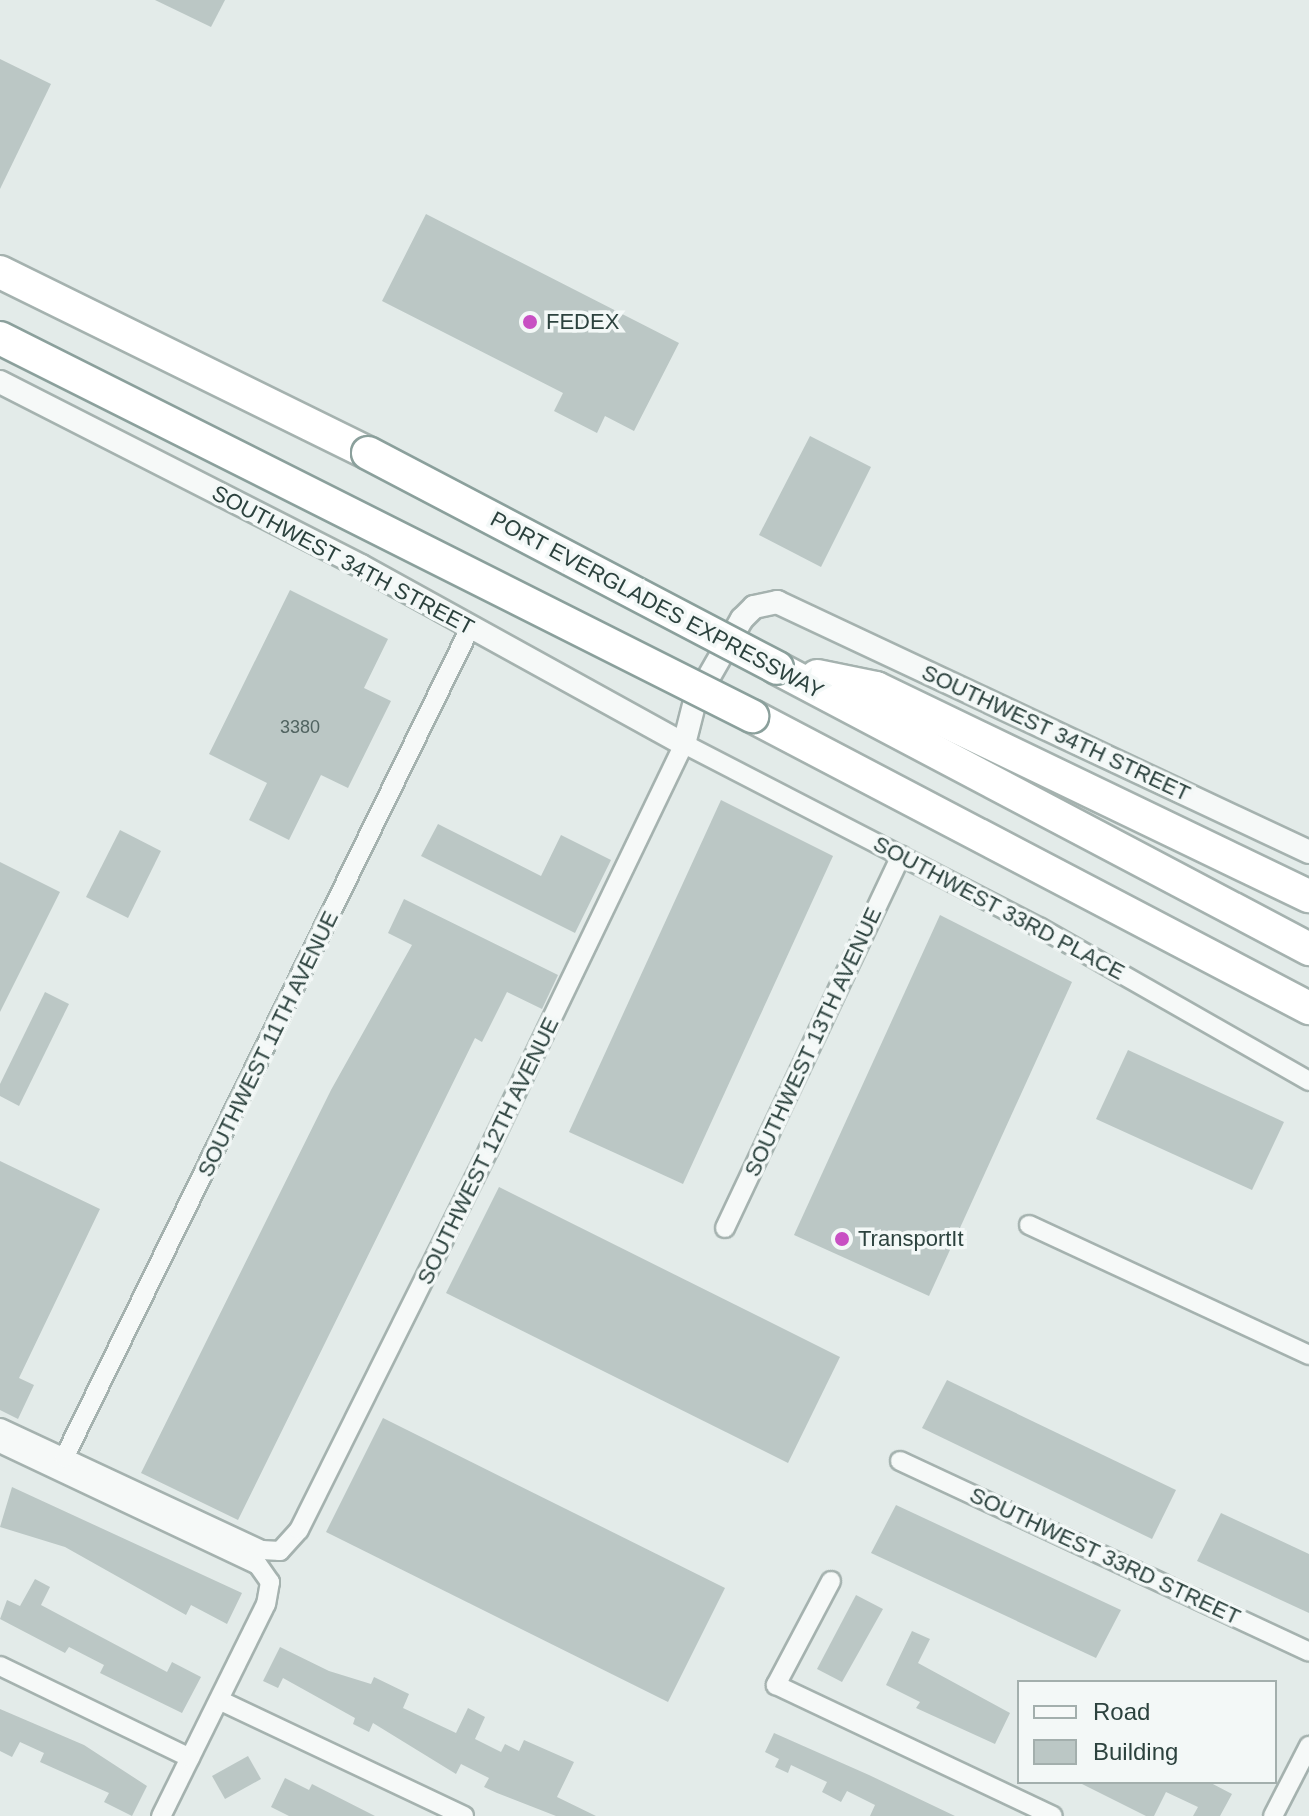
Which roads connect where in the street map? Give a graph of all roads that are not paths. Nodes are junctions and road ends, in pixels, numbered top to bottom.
1 (0, 272) edge
2 (0, 338) edge
3 (0, 382) edge
4 (470, 628) junction
5 (777, 668) junction
6 (684, 744) junction
7 (1309, 852) edge
8 (901, 855) junction
9 (1309, 896) edge
10 (1309, 949) edge
11 (1258, 980) junction
12 (1309, 1008) edge
13 (1309, 1023) edge
14 (1309, 1081) edge
15 (1029, 1225) dead end
16 (725, 1228) dead end
17 (1309, 1355) edge
18 (0, 1428) edge
19 (0, 1443) edge
20 (64, 1458) junction
21 (900, 1461) dead end
22 (831, 1581) dead end
23 (1309, 1652) edge
24 (0, 1666) edge
25 (219, 1700) junction
26 (1309, 1746) edge
27 (190, 1758) junction
28 (161, 1816) edge
29 (464, 1816) edge
30 (1053, 1816) edge
31 (1273, 1816) edge

1 - 5 highway, PORT EVERGLADES EXPRESSWAY, bridge
2 - 11 highway, bridge
3 - 4 street, SOUTHWEST 34TH STREET
4 - 6 street, SOUTHWEST 34TH STREET
4 - 20 street, SOUTHWEST 11TH AVENUE
5 - 9 highway
5 - 10 highway, PORT EVERGLADES EXPRESSWAY
6 - 7 street, SOUTHWEST 34TH STREET
6 - 8 street, SOUTHWEST 33RD PLACE
6 - 20 street, SOUTHWEST 12TH AVENUE
8 - 14 street, SOUTHWEST 33RD PLACE
8 - 16 street, SOUTHWEST 13TH AVENUE
11 - 12 highway
11 - 13 highway
15 - 17 street
18 - 20 street
19 - 25 street
21 - 23 street, SOUTHWEST 33RD STREET
22 - 30 street
24 - 27 street
25 - 27 street
25 - 29 street
26 - 31 street
27 - 28 street

